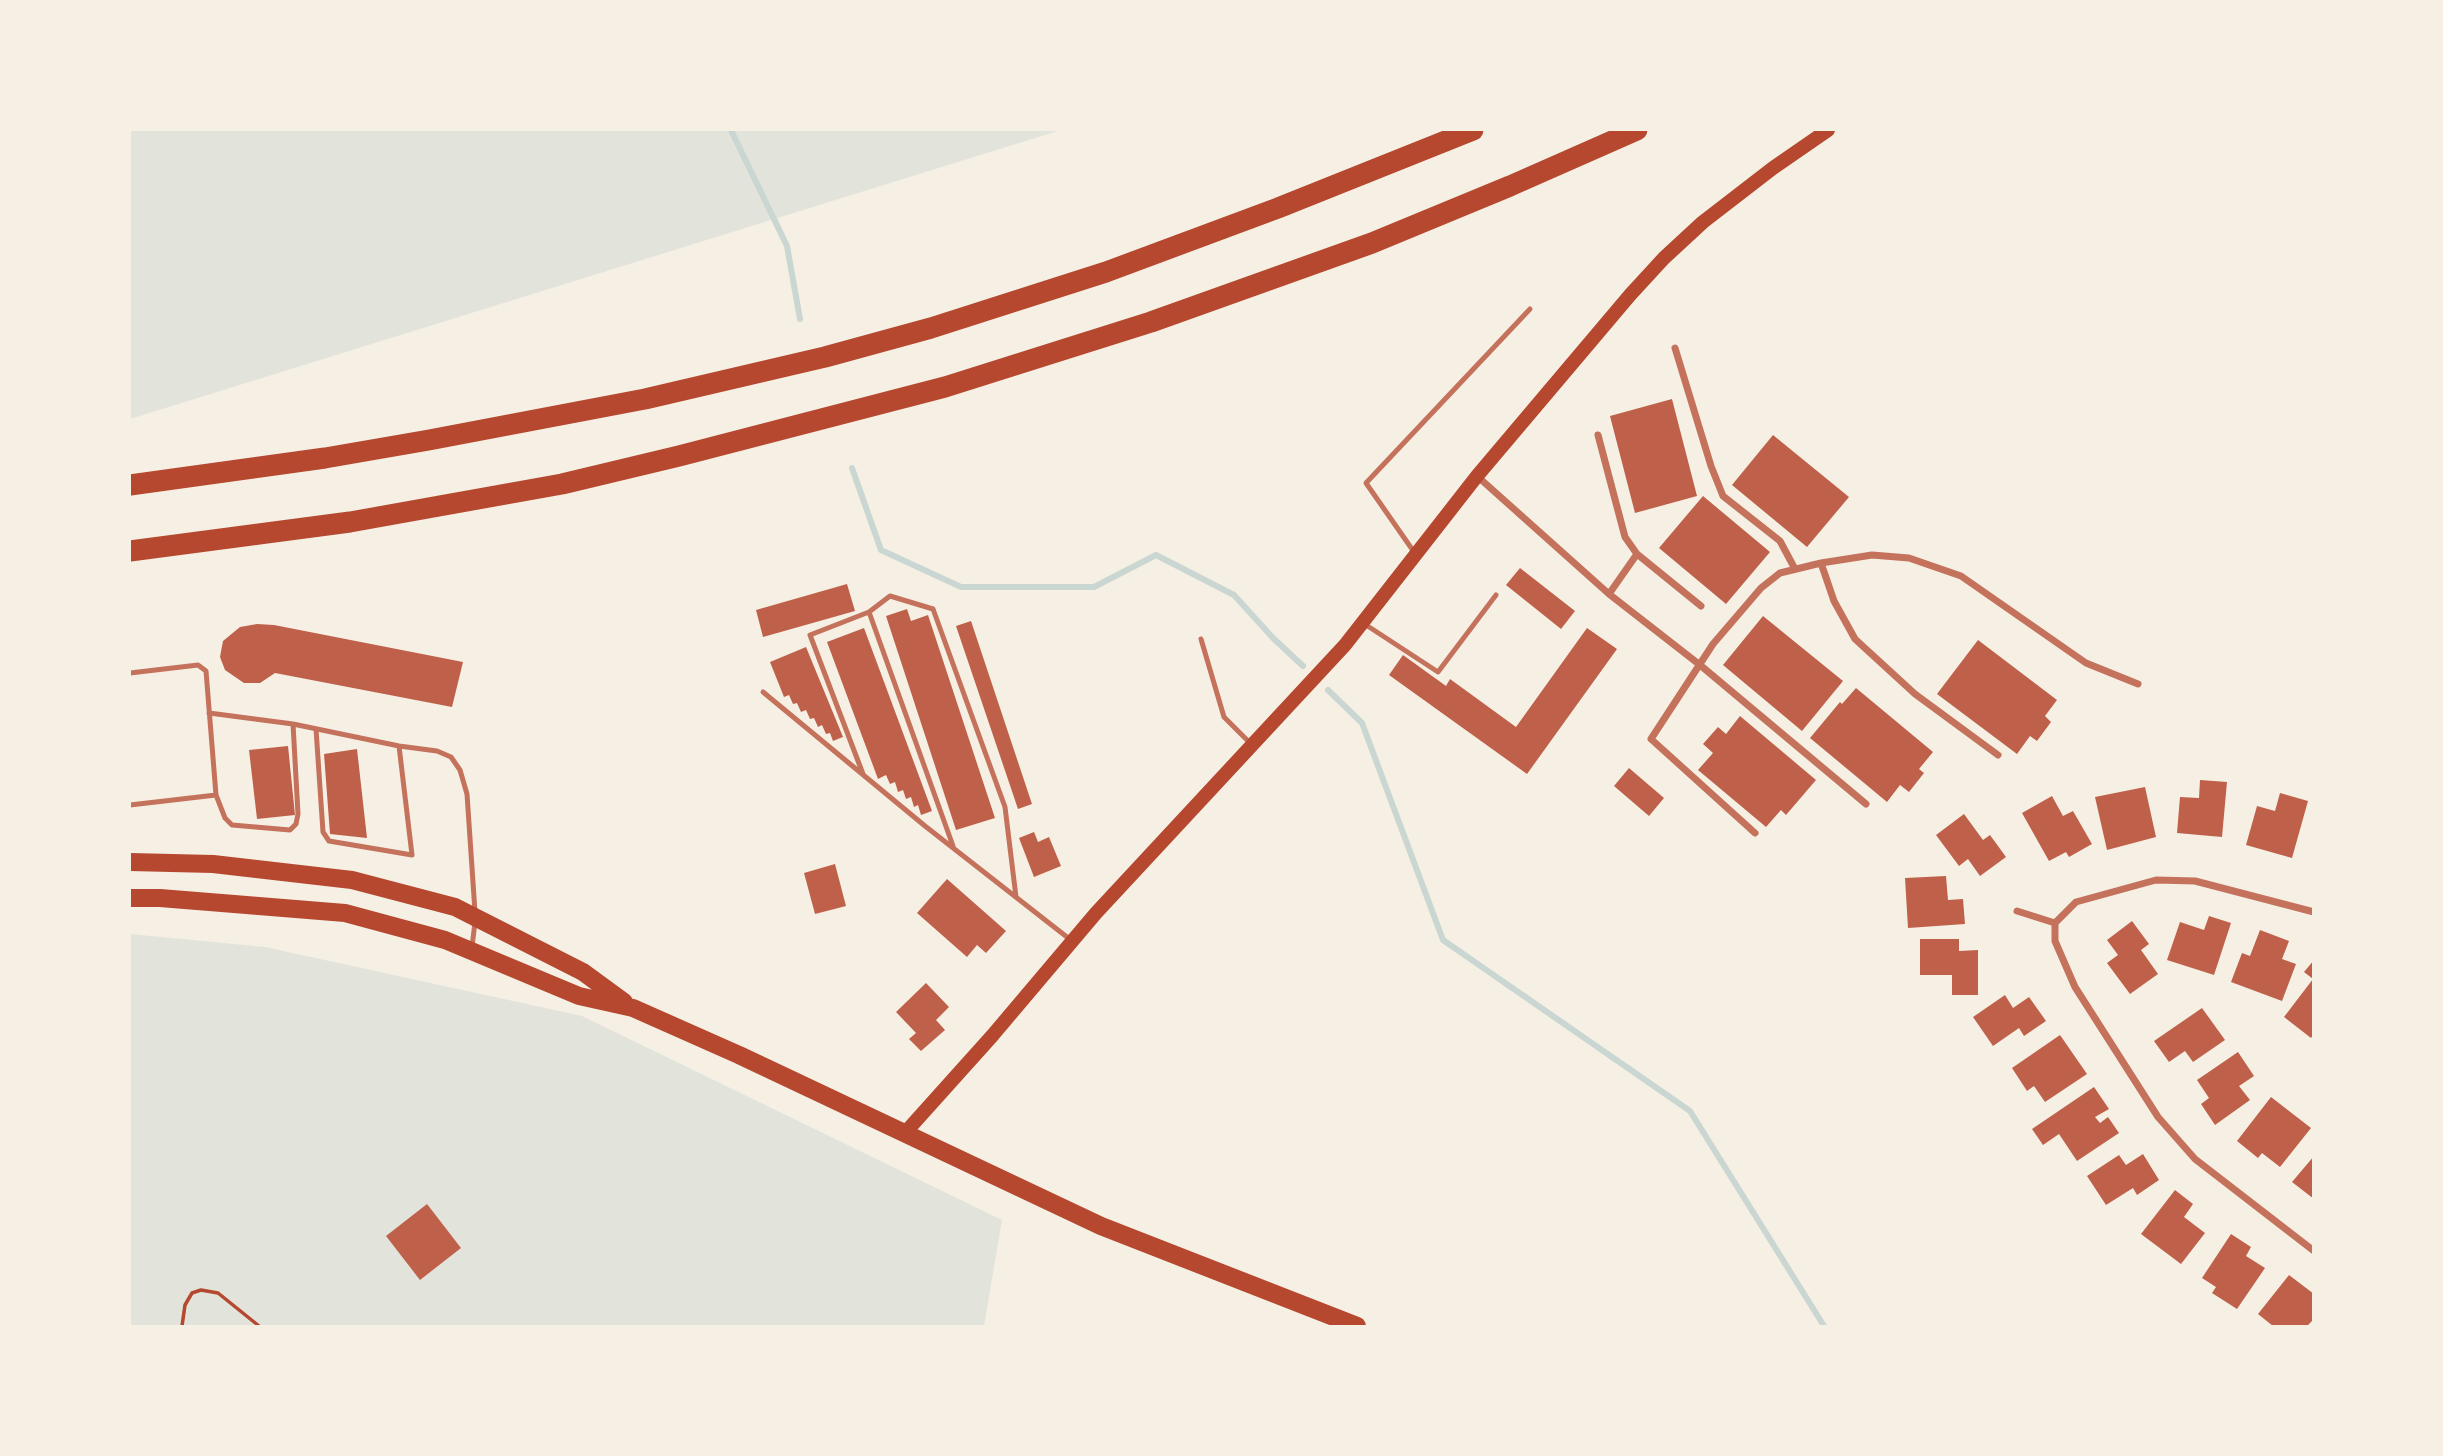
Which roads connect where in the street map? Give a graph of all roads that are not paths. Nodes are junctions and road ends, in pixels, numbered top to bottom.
1 (1473, 130) edge
2 (1637, 130) edge
3 (1828, 130) edge
4 (1530, 309) dead end
5 (1675, 348) dead end
6 (1598, 435) dead end
7 (1477, 477) junction
8 (130, 485) edge
9 (130, 551) edge
10 (1637, 554) junction
11 (1416, 555) junction
12 (1821, 563) junction
13 (1795, 569) junction
14 (1609, 594) junction
15 (1496, 595) dead end
16 (1701, 606) dead end
17 (869, 612) junction
18 (1363, 623) junction
19 (1201, 639) dead end
20 (1700, 665) junction
21 (130, 673) edge
22 (2138, 684) dead end
23 (763, 692) dead end
24 (209, 713) junction
25 (293, 724) junction
26 (316, 729) junction
27 (1251, 744) junction
28 (400, 746) junction
29 (1998, 755) dead end
30 (863, 774) junction
31 (216, 794) junction
32 (1867, 804) dead end
33 (130, 805) edge
34 (1755, 833) dead end
35 (954, 848) junction
36 (130, 862) edge
37 (1016, 897) junction
38 (130, 898) edge
39 (2017, 911) dead end
40 (2314, 912) edge
41 (475, 917) junction
42 (2055, 923) junction
43 (1072, 941) junction
44 (472, 950) junction
45 (633, 1008) junction
46 (904, 1134) junction
47 (2314, 1251) edge
48 (1357, 1326) edge

1 - 8 highway
2 - 9 highway
3 - 7 main road
4 - 11 lane
5 - 13 street
6 - 10 street
7 - 11 main road
7 - 14 street
10 - 14 street
10 - 16 street
11 - 18 main road
12 - 13 street
12 - 22 street
12 - 29 street
13 - 20 street
14 - 20 street
15 - 18 lane
17 - 30 lane
17 - 35 lane
17 - 37 lane
18 - 27 main road
19 - 27 lane
20 - 32 street
20 - 34 street
21 - 24 lane
23 - 30 lane
24 - 25 lane
24 - 31 lane
25 - 26 lane
25 - 31 lane
26 - 28 lane
26 - 28 lane
27 - 43 main road
28 - 41 lane
30 - 35 lane
31 - 33 lane
35 - 37 lane
36 - 41 main road
37 - 43 lane
38 - 44 main road
39 - 42 street
40 - 42 street
41 - 44 lane
41 - 45 main road
42 - 47 street
43 - 46 main road
44 - 45 main road
45 - 46 main road
46 - 48 main road

